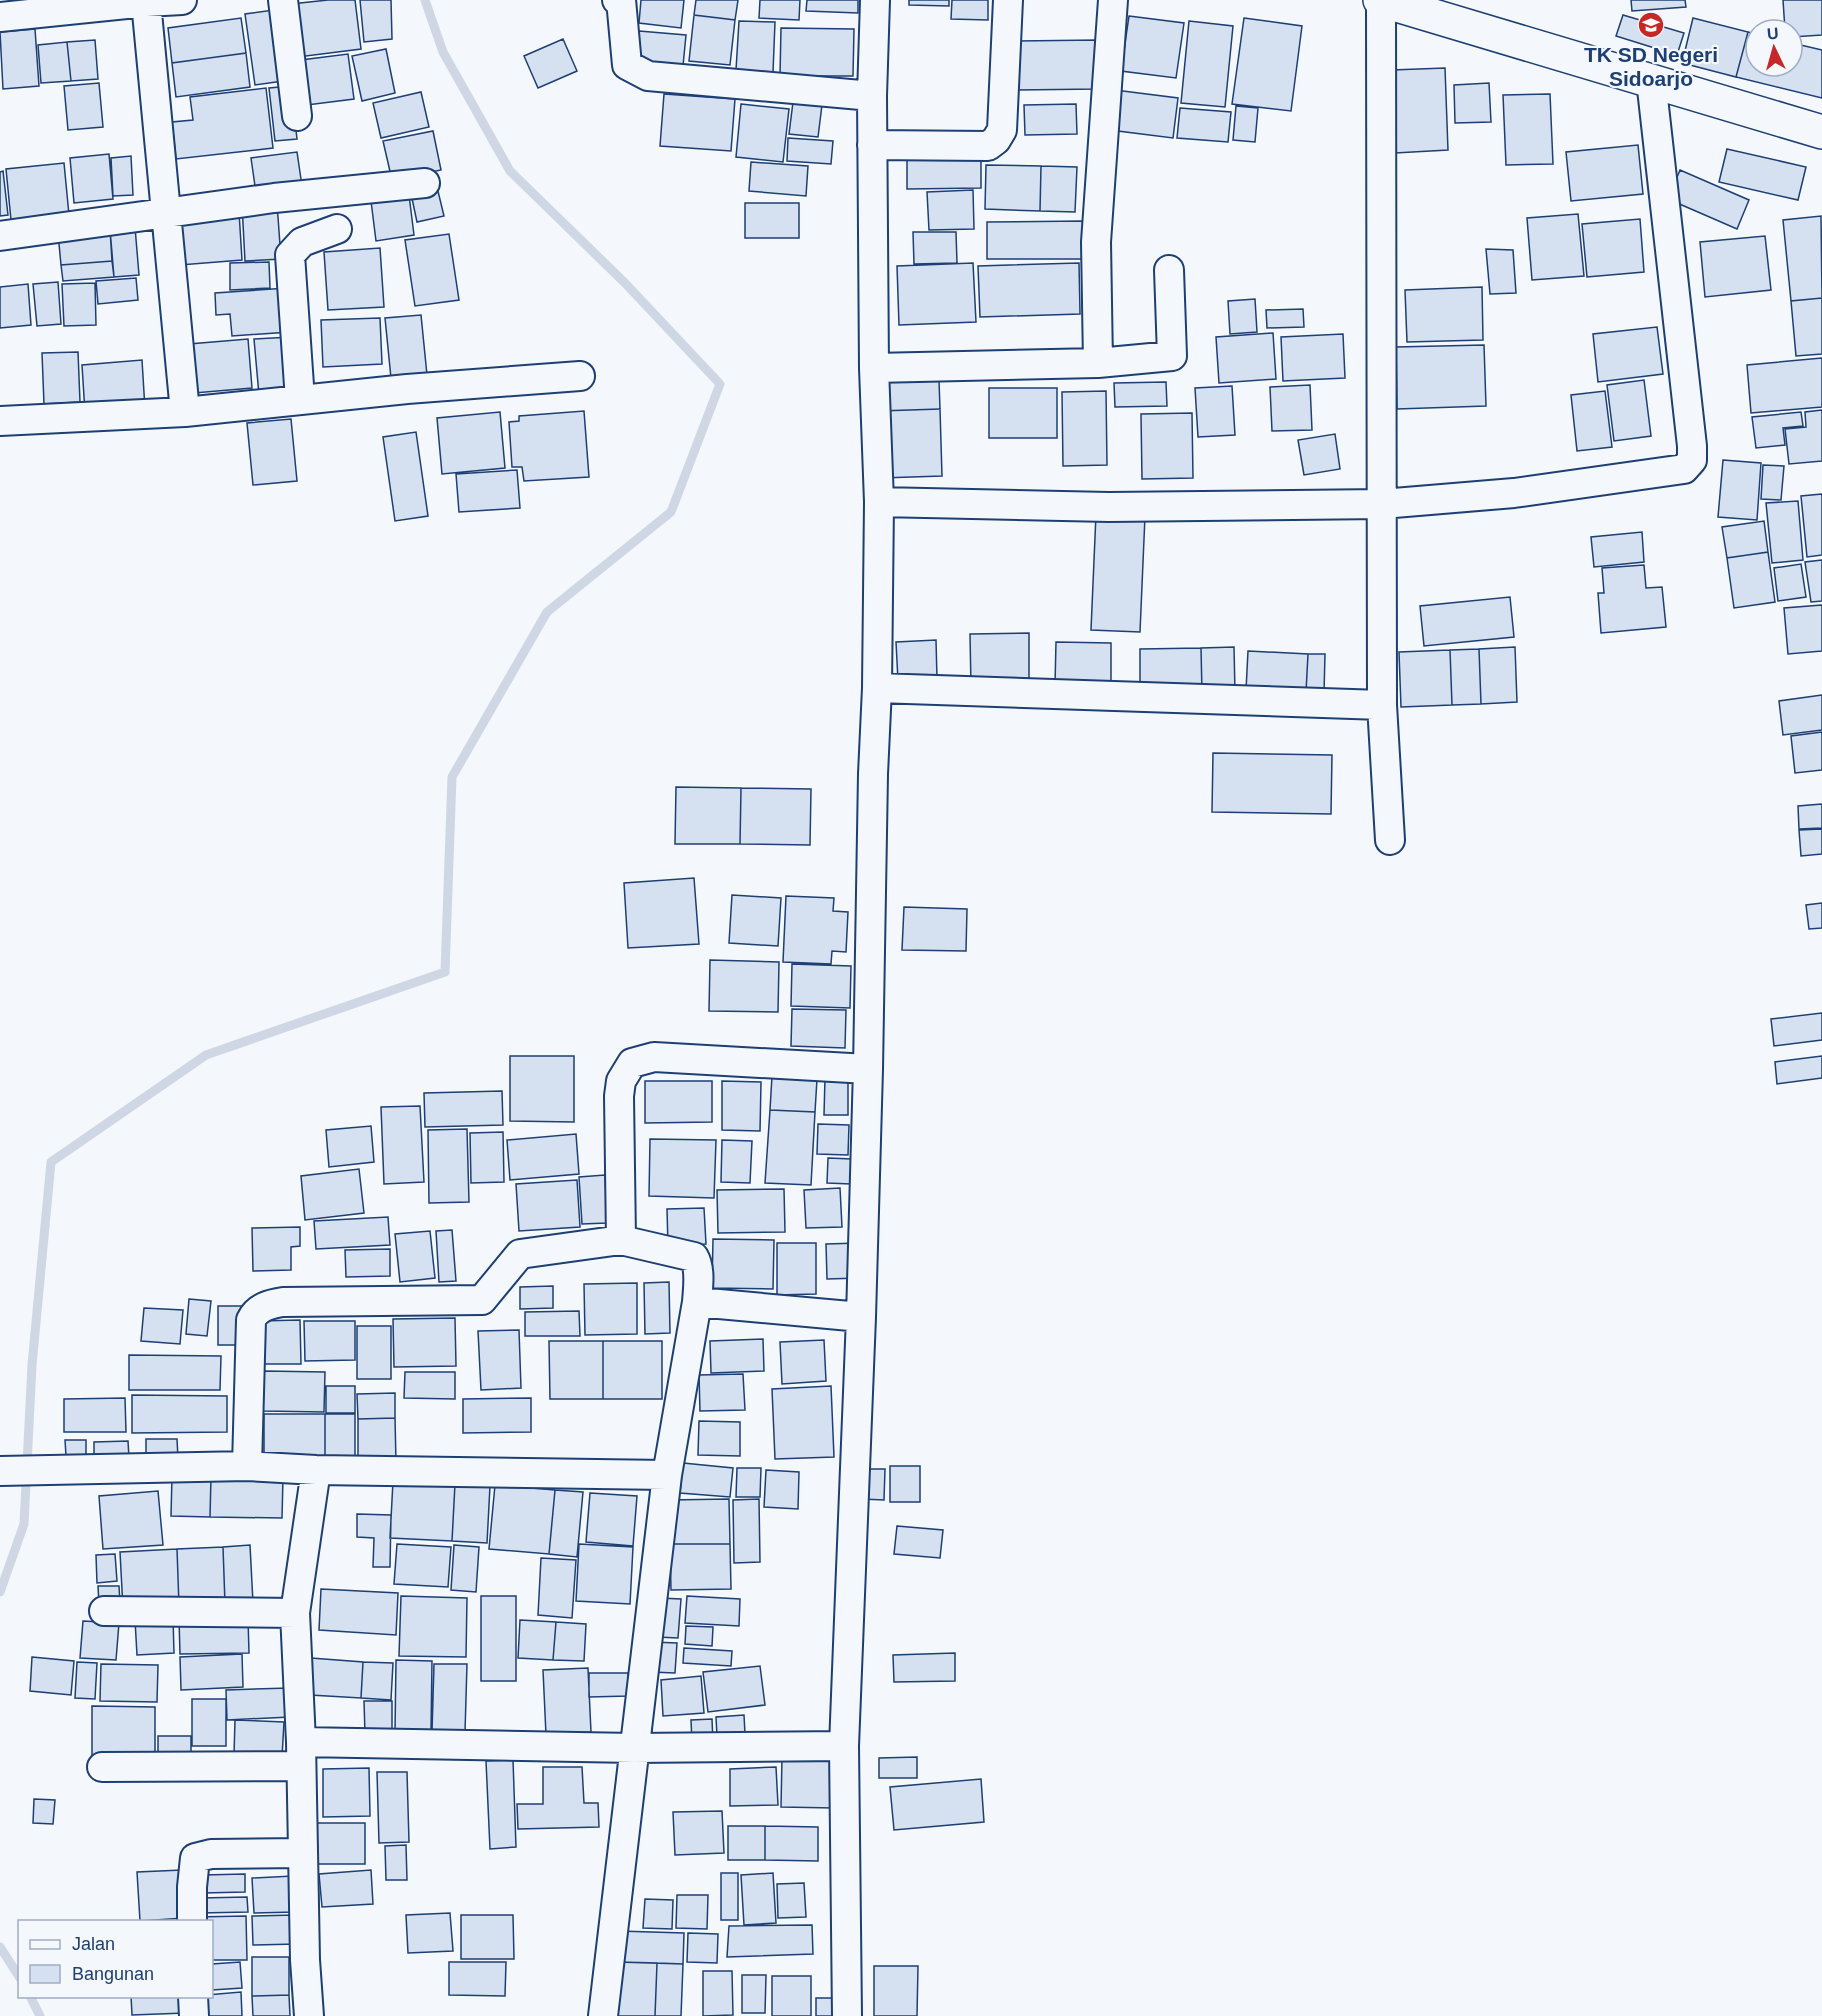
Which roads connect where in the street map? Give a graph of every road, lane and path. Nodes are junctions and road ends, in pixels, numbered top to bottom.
1 (182, 0) edge
2 (283, 0) edge
3 (620, 0) edge
4 (875, 0) edge
5 (1008, 0) edge
6 (1113, 0) edge
7 (1381, 0) edge
8 (146, 2) junction
9 (0, 17) edge
10 (1651, 80) junction
11 (872, 96) junction
12 (297, 116) dead end
13 (1822, 132) edge
14 (872, 145) junction
15 (425, 183) dead end
16 (168, 213) junction
17 (338, 229) dead end
18 (0, 236) edge
19 (1169, 270) dead end
20 (1098, 363) junction
21 (874, 368) junction
22 (580, 376) dead end
23 (300, 400) junction
24 (185, 412) junction
25 (0, 421) edge
26 (879, 502) junction
27 (1382, 504) junction
28 (877, 688) junction
29 (1382, 705) junction
30 (1390, 840) dead end
31 (868, 1070) junction
32 (621, 1240) junction
33 (697, 1302) junction
34 (861, 1317) junction
35 (247, 1466) junction
36 (316, 1470) junction
37 (0, 1471) edge
38 (667, 1475) junction
39 (104, 1611) dead end
40 (295, 1613) junction
41 (844, 1746) junction
42 (634, 1748) junction
43 (301, 1754) junction
44 (102, 1767) dead end
45 (303, 1852) junction
46 (192, 1920) edge
47 (193, 1998) edge
48 (194, 2016) edge
49 (309, 2016) edge
50 (603, 2016) edge
51 (847, 2016) edge

1 - 8 street
2 - 12 street
3 - 11 street
4 - 11 street
5 - 14 street
6 - 20 street
7 - 10 main road
7 - 27 street
8 - 9 street
8 - 16 street
10 - 13 main road
10 - 27 street
11 - 14 street
14 - 21 street
15 - 16 street
16 - 18 street
16 - 24 street
17 - 23 street
19 - 20 street
20 - 21 street
21 - 26 street
22 - 23 street
23 - 24 street
24 - 25 street
26 - 27 street
26 - 28 street
27 - 29 street
28 - 29 street
28 - 31 street
29 - 30 street
31 - 32 street
31 - 34 street
32 - 33 street
32 - 35 street
33 - 34 street
33 - 38 street
34 - 41 street
35 - 36 street
35 - 37 street
36 - 38 street
36 - 40 street
38 - 42 street
39 - 40 street
40 - 43 street
41 - 42 street
41 - 51 street
42 - 43 street
42 - 50 street
43 - 44 street
43 - 45 street
45 - 46 street
45 - 49 street
47 - 48 street

